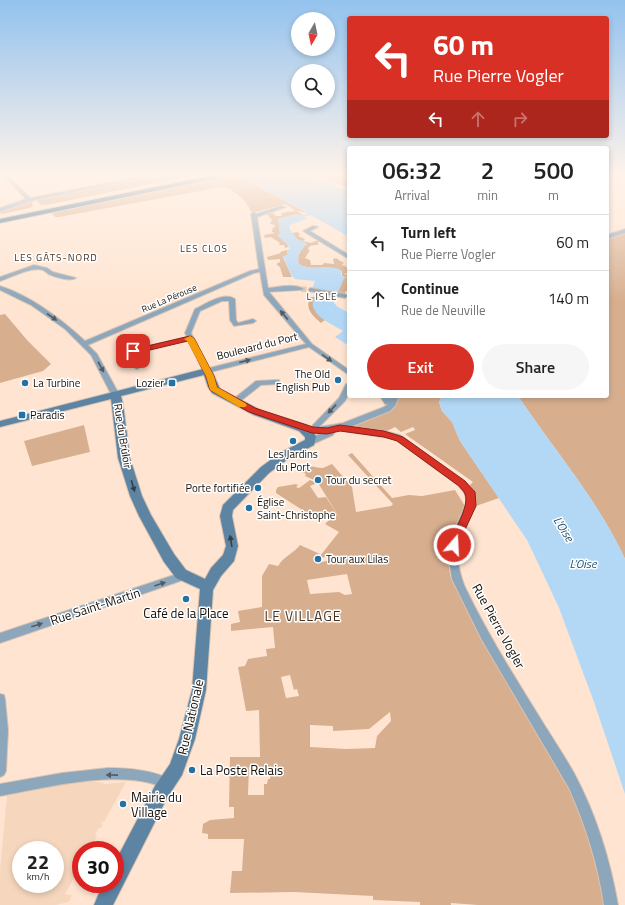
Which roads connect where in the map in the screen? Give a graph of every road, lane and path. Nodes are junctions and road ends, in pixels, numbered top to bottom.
1 (18, 217) edge
2 (255, 217) edge
3 (0, 221) edge
4 (315, 227) dead end
5 (625, 231) edge
6 (609, 236) edge
7 (347, 256) edge
8 (262, 270) junction
9 (73, 278) dead end
10 (0, 280) edge
11 (0, 288) edge
12 (301, 289) tunnel mouth
13 (265, 290) junction
14 (311, 290) tunnel mouth
15 (344, 296) dead end
16 (253, 321) dead end
17 (190, 338) junction
18 (84, 344) junction
19 (310, 345) junction
20 (137, 367) dead end
21 (207, 370) junction
22 (347, 372) edge
23 (276, 382) dead end
24 (347, 390) edge
25 (115, 394) junction
26 (387, 398) edge
27 (394, 398) edge
28 (235, 402) junction
29 (380, 411) junction
30 (0, 424) edge
31 (338, 428) junction
32 (308, 429) junction
33 (310, 442) junction
34 (186, 577) junction
35 (207, 586) junction
36 (0, 638) edge
37 (0, 699) edge
38 (0, 771) edge
39 (167, 784) junction
40 (0, 790) edge
41 (124, 864) edge
42 (109, 893) edge
43 (103, 905) edge
44 (611, 905) edge

1 - 3 main road
2 - 8 street
4 - 7 street
5 - 6 street
8 - 13 street
8 - 18 street, Rue La Pérouse
9 - 10 street
11 -> 18 street, Rue du Brûloir
12 - 13 street
19 -> 13 street
14 - 15 street
16 - 17 street
17 - 20 street
17 - 21 street
18 -> 25 street, Rue du Brûloir
21 -> 19 street, Boulevard du Port
19 -> 22 street
21 - 25 street, Boulevard du Port
21 - 28 street
23 - 28 street
24 -> 32 street
25 - 30 street, Boulevard du Port
25 -> 34 street, Rue du Brûloir
26 - 29 street
27 - 29 street
28 - 32 street
29 - 31 street
31 - 32 street
31 - 33 street
31 - 44 street, Rue Pierre Vogler
32 - 33 street
35 -> 33 street
34 - 35 street
36 -> 34 street, Rue Saint-Martin
35 - 39 street, Rue Nationale
37 - 38 street
39 -> 40 street
39 - 41 street, Rue Nationale
42 - 43 street

